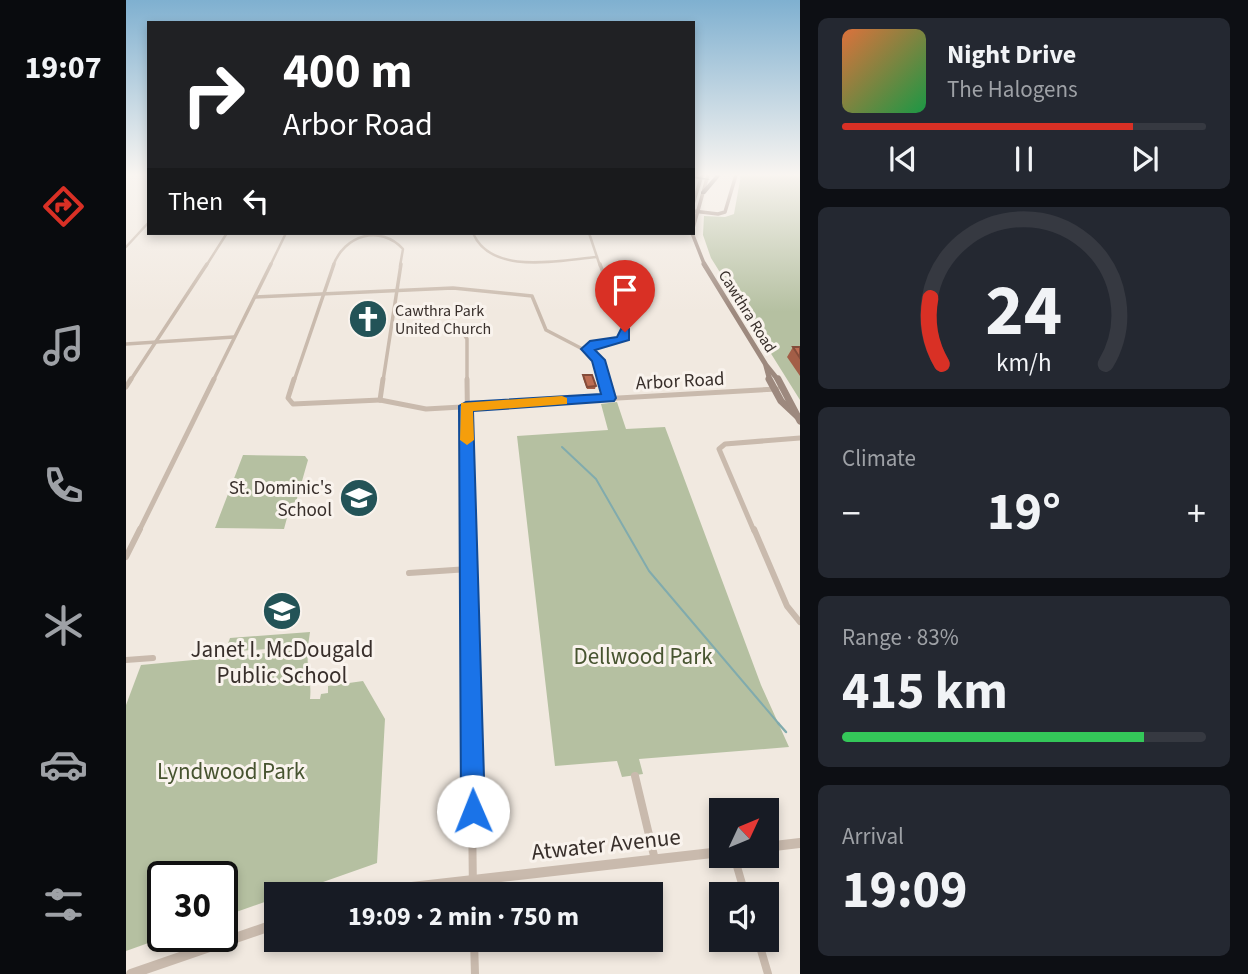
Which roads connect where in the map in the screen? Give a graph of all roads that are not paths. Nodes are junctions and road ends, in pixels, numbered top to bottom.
1 (147, 224) edge
2 (226, 235) edge
3 (285, 235) edge
4 (371, 235) edge
5 (378, 235) edge
6 (474, 235) edge
7 (590, 235) edge
8 (693, 235) edge
9 (126, 247) edge
10 (597, 257) junction
11 (397, 289) junction
12 (324, 293) junction
13 (255, 297) junction
14 (464, 334) dead end
15 (234, 337) junction
16 (155, 342) junction
17 (126, 344) edge
18 (587, 349) junction
19 (765, 365) junction
20 (126, 387) edge
21 (775, 389) junction
22 (784, 389) junction
23 (609, 398) junction
24 (380, 401) junction
25 (466, 406) junction
26 (798, 419) edge
27 (800, 438) edge
28 (126, 557) edge
29 (469, 569) junction
30 (409, 573) dead end
31 (800, 622) edge
32 (153, 658) dead end
33 (126, 660) edge
34 (635, 776) dead end
35 (800, 843) edge
36 (779, 845) edge
37 (709, 853) edge
38 (655, 860) junction
39 (472, 879) junction
40 (452, 882) edge
41 (472, 882) edge
42 (264, 928) edge
43 (474, 952) edge
44 (762, 952) edge
45 (131, 974) edge
46 (475, 974) edge
47 (768, 974) edge

1 - 9 street
2 - 16 street
3 - 13 street
4 - 12 street
5 - 11 street
6 - 10 street
7 - 10 street
8 - 19 main road, Cawthra Road
10 - 18 street
11 - 12 street
11 - 18 street
11 - 24 street
12 - 13 street
12 - 24 street, Arbor Road
13 - 15 street
14 - 25 street
15 - 16 street
15 - 28 street
16 - 17 street
16 - 20 street
18 - 23 street
19 - 21 main road, Cawthra Road
19 - 22 main road, Cawthra Road
21 - 22 street, Arbor Road
21 - 23 street, Arbor Road
21 - 26 main road, Cawthra Road
22 - 26 main road, Cawthra Road
23 - 25 street, Arbor Road
24 - 25 street, Arbor Road
25 - 29 street
27 - 31 street
29 - 30 street
29 - 39 street
32 - 33 street
34 - 38 street
35 - 36 street
37 - 38 street, Atwater Avenue
38 - 39 street, Atwater Avenue
39 - 40 street, Atwater Avenue
39 - 41 street
42 - 45 street
43 - 46 street
44 - 47 street

